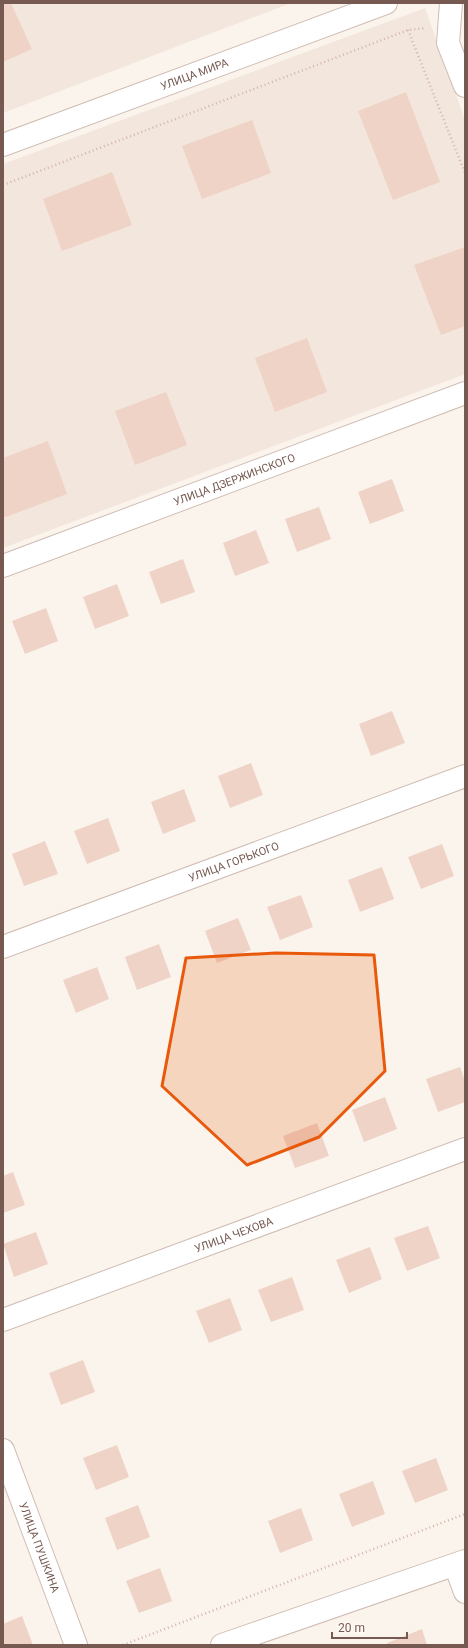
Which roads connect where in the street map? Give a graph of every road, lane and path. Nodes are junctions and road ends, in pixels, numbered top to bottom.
1 (386, 3) edge
2 (451, 3) edge
3 (450, 24) junction
4 (408, 30) junction
5 (465, 86) edge
6 (3, 145) edge
7 (465, 173) edge
8 (3, 185) edge
9 (465, 393) edge
10 (3, 566) edge
11 (465, 776) edge
12 (3, 947) edge
13 (465, 1149) edge
14 (3, 1320) edge
15 (3, 1450) edge
16 (465, 1514) edge
17 (460, 1563) edge
18 (465, 1592) edge
19 (76, 1645) edge
20 (123, 1645) edge
21 (222, 1645) edge

1 - 6 street, УЛИЦА МИРА
2 - 3 street
3 - 4 path
3 - 5 street
4 - 7 path
4 - 8 path
9 - 10 street, УЛИЦА ДЗЕРЖИНСКОГО
11 - 12 street, УЛИЦА ГОРЬКОГО
13 - 14 street, УЛИЦА ЧЕХОВА
15 - 19 street, УЛИЦА ПУШКИНА
16 - 20 path
17 - 18 street
17 - 21 street

